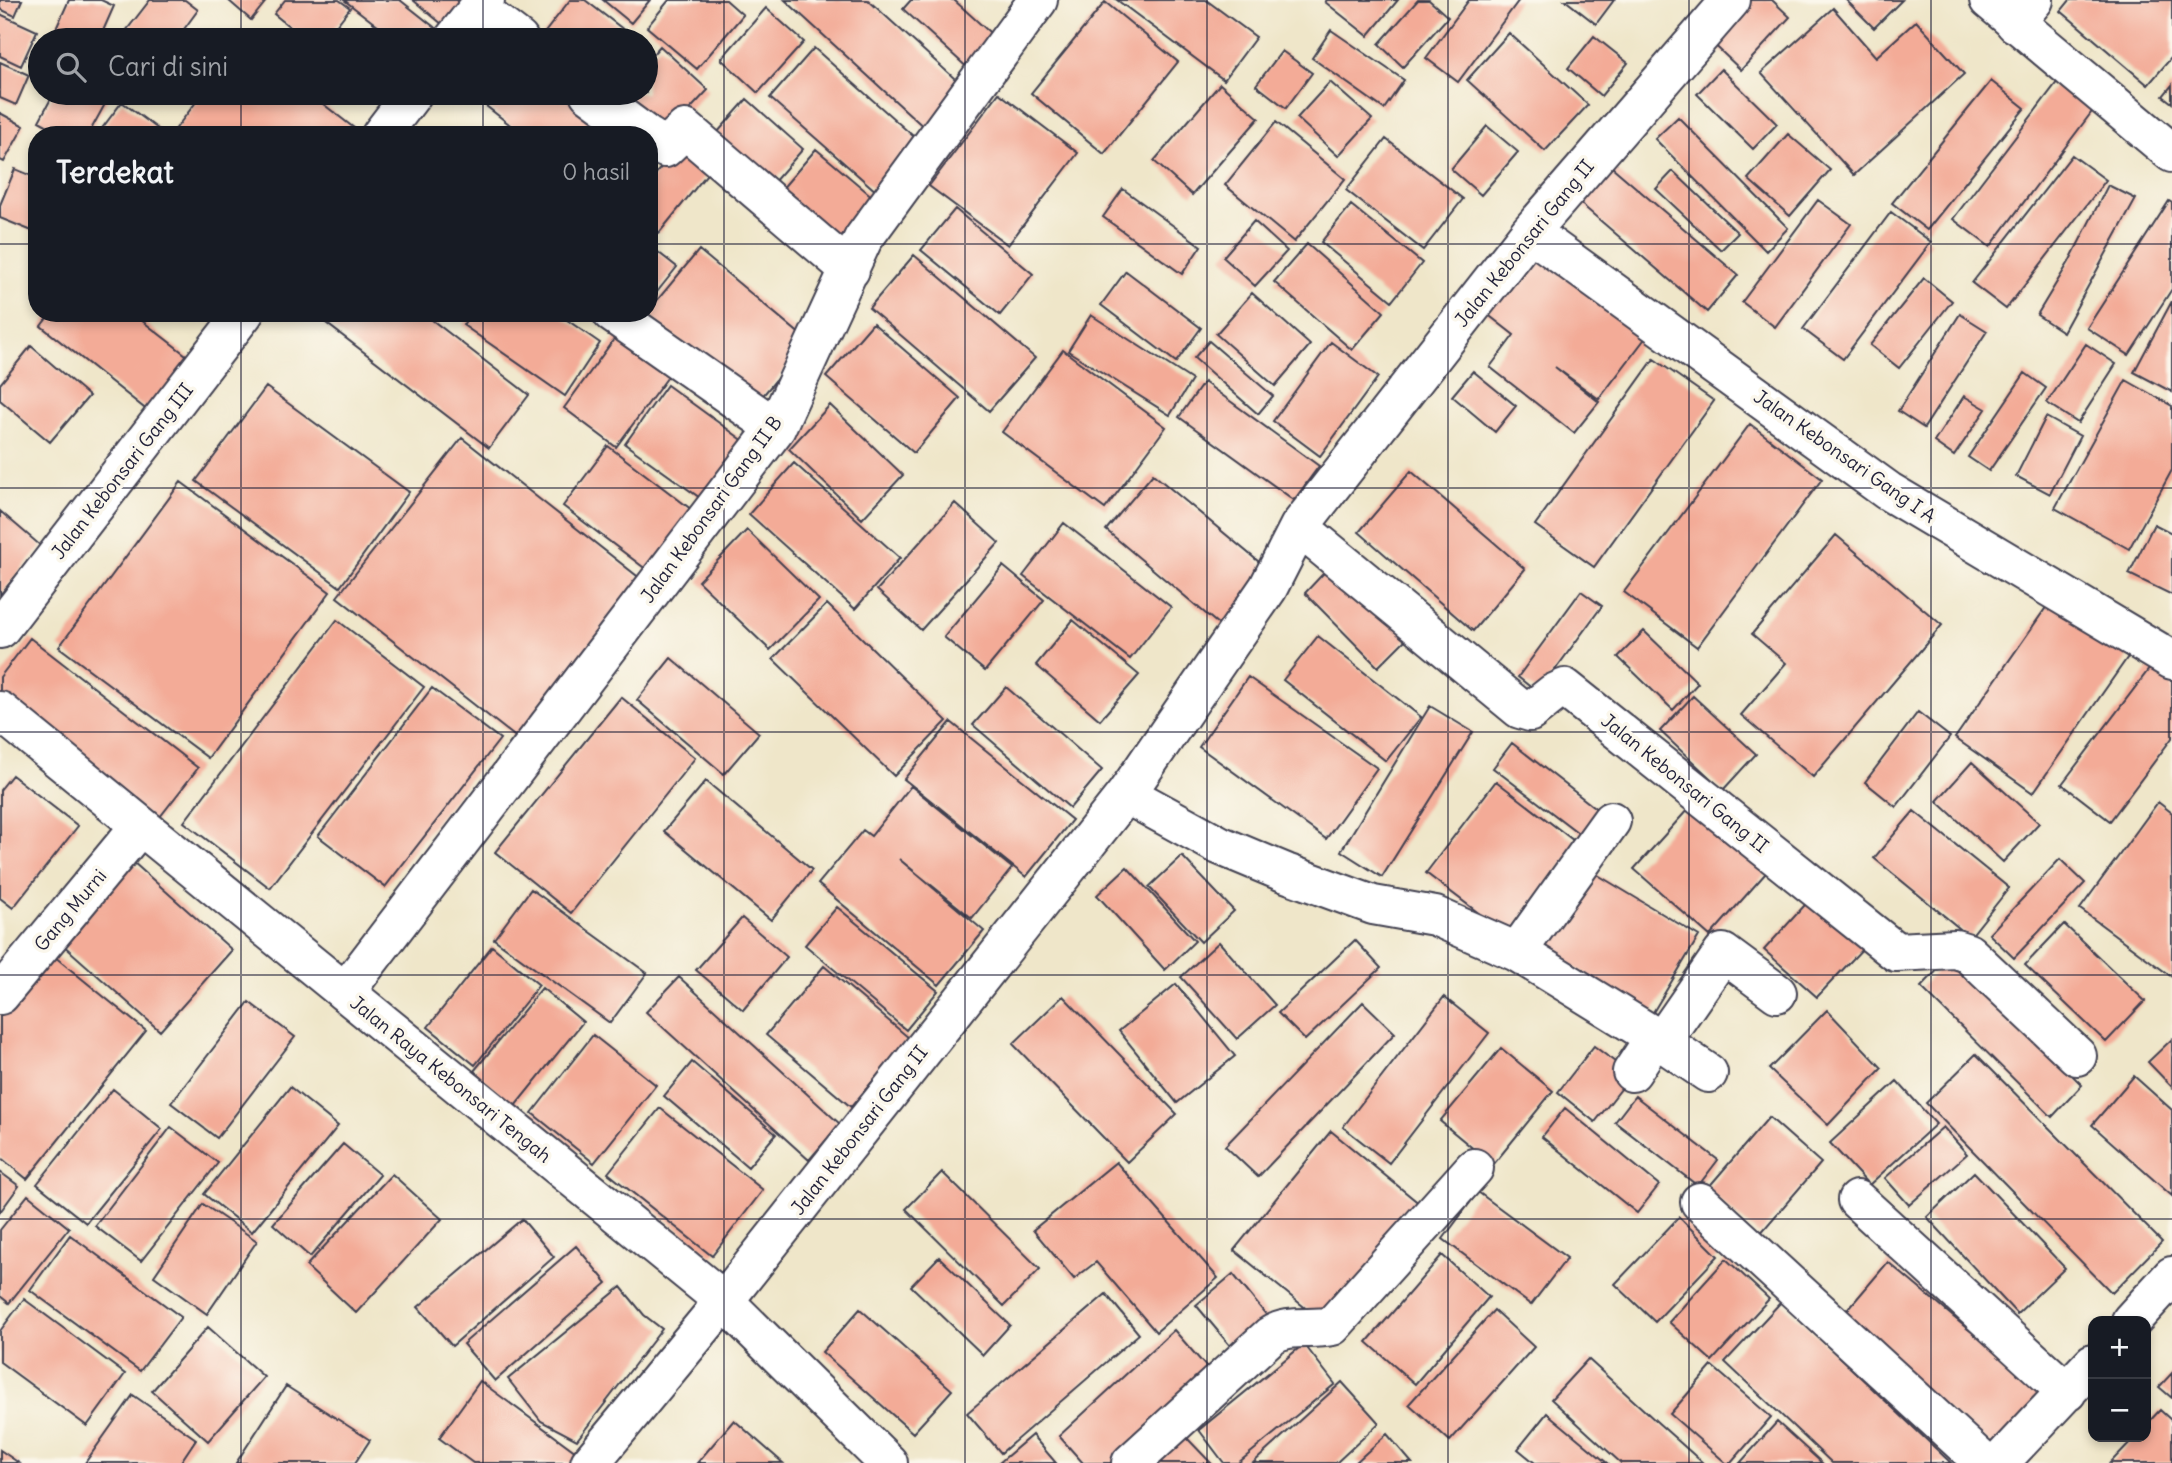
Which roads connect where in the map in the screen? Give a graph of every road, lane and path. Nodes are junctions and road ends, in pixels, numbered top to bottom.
1 (1038, 0) edge
2 (1731, 0) edge
3 (481, 5) edge
4 (2013, 8) edge
5 (463, 28) edge
6 (506, 28) edge
7 (404, 105) edge
8 (605, 105) edge
9 (389, 126) edge
10 (634, 126) edge
11 (658, 143) edge
12 (2172, 153) edge
13 (1530, 232) junction
14 (850, 270) junction
15 (237, 322) edge
16 (625, 322) edge
17 (776, 428) junction
18 (1299, 527) junction
19 (0, 629) edge
20 (2172, 660) edge
21 (0, 711) edge
22 (1126, 794) junction
23 (1611, 821) dead end
24 (140, 826) junction
25 (1517, 952) junction
26 (345, 992) junction
27 (1777, 993) dead end
28 (0, 995) edge
29 (1658, 1039) junction
30 (2077, 1056) dead end
31 (1632, 1072) dead end
32 (1708, 1073) dead end
33 (1474, 1168) dead end
34 (1857, 1200) dead end
35 (1700, 1202) dead end
36 (2172, 1276) edge
37 (724, 1301) junction
38 (2136, 1316) edge
39 (2088, 1369) edge
40 (2067, 1392) junction
41 (590, 1463) edge
42 (888, 1463) edge
43 (1131, 1463) edge
44 (1984, 1463) edge
45 (1999, 1463) edge

1 - 14 street, Jalan Kebonsari Gang II B
2 - 13 street, Jalan Kebonsari Gang II
3 - 5 street
3 - 6 street
4 - 12 street
7 - 9 street
8 - 10 street
11 - 14 street
13 - 18 street, Jalan Kebonsari Gang II
13 - 20 street, Jalan Kebonsari Gang I A
14 - 17 street, Jalan Kebonsari Gang II B
15 - 19 street, Jalan Kebonsari Gang III
16 - 17 street
17 - 26 street, Jalan Kebonsari Gang II B
18 - 22 street, Jalan Kebonsari Gang II
18 - 30 street, Jalan Kebonsari Gang II
21 - 24 street, Jalan Raya Kebonsari Tengah
22 - 25 street
22 - 37 street, Jalan Kebonsari Gang II
23 - 25 street
24 - 26 street, Jalan Raya Kebonsari Tengah
24 - 28 street, Gang Murni
25 - 29 street
26 - 37 street, Jalan Raya Kebonsari Tengah
27 - 29 street
29 - 31 street
29 - 32 street
33 - 43 street
34 - 40 street
35 - 44 street
36 - 38 street
37 - 41 street, Jalan Kebonsari Gang II
37 - 42 street, Jalan Raya Kebonsari Tengah
39 - 40 street
40 - 45 street

